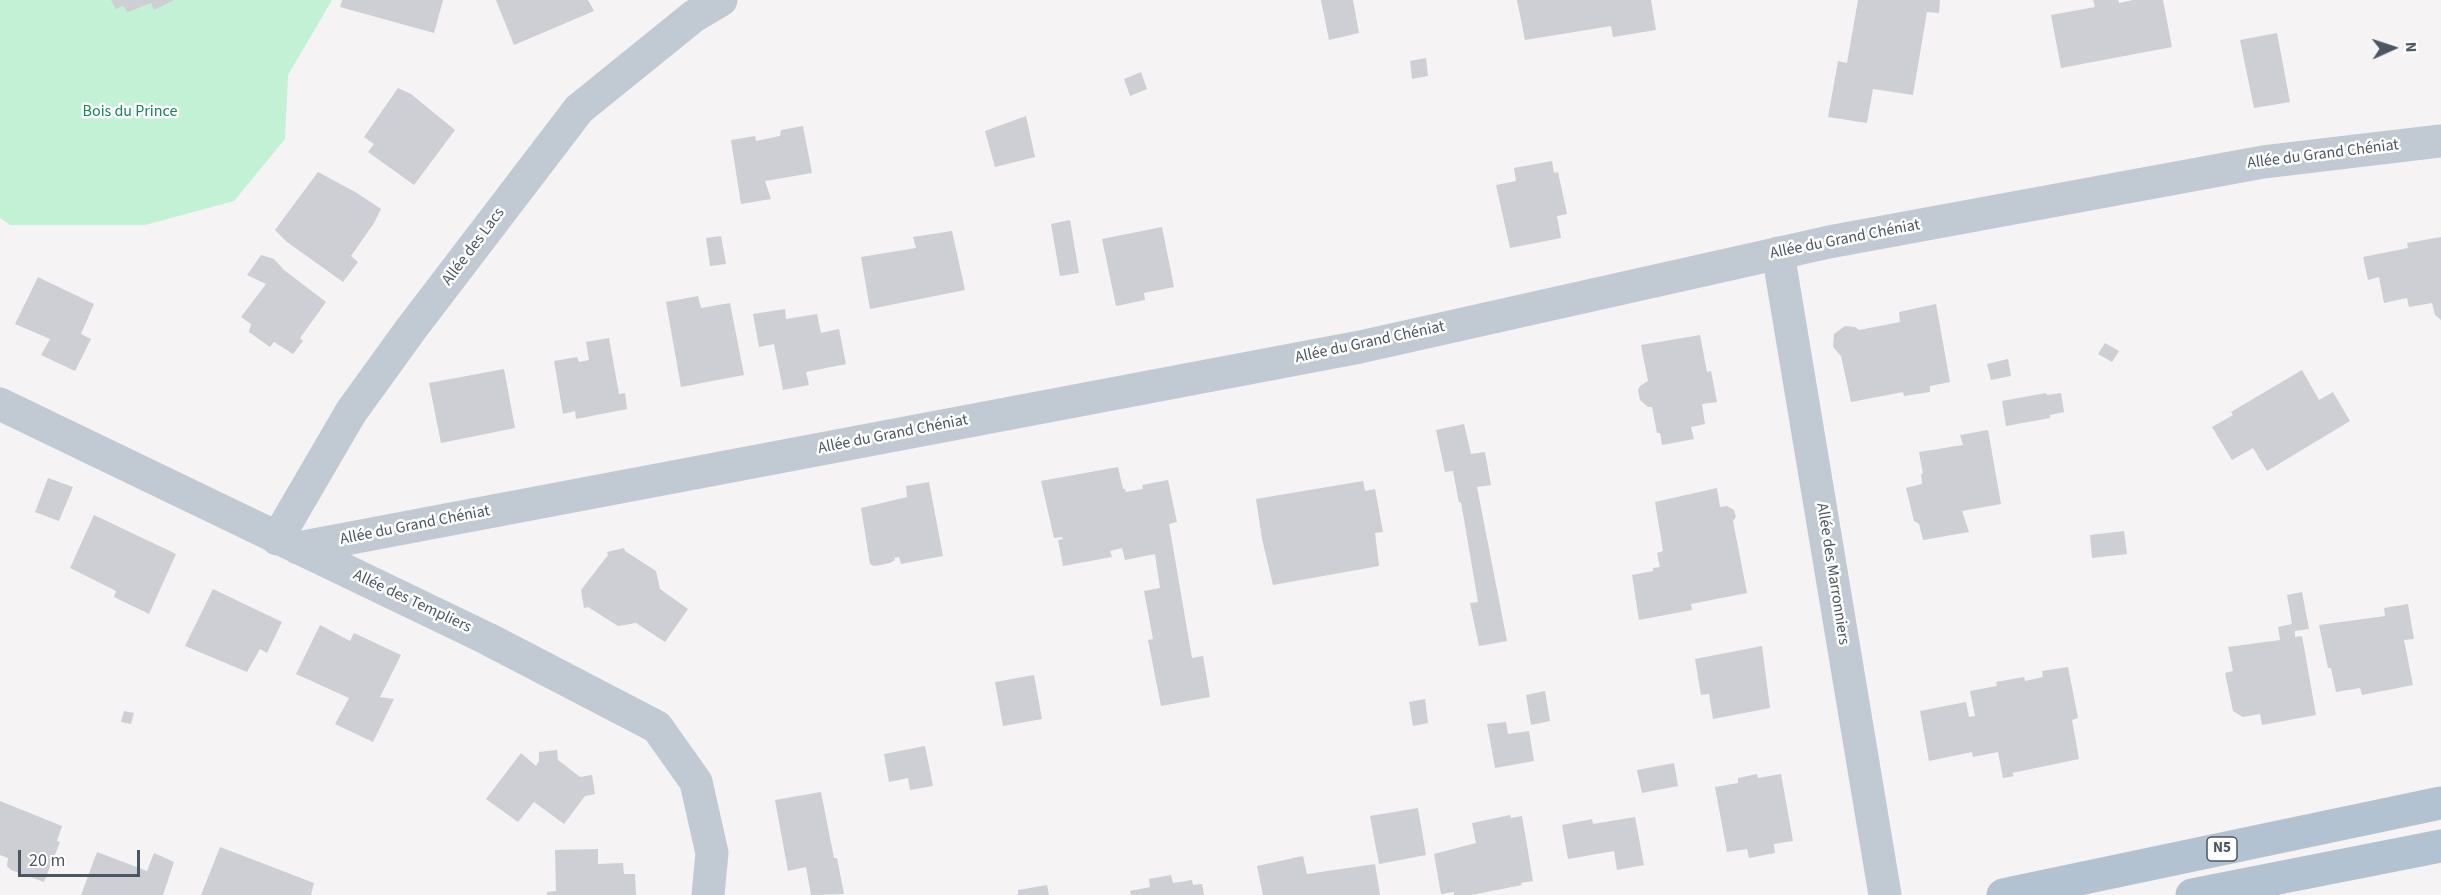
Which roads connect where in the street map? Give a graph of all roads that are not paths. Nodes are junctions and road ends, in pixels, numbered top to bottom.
1 (721, 0) edge
2 (2441, 141) edge
3 (1778, 253) junction
4 (0, 404) edge
5 (288, 543) junction
6 (2441, 803) edge
7 (2441, 846) edge
8 (708, 895) edge
9 (1885, 895) edge
10 (2003, 895) edge
11 (2192, 895) edge

1 - 5 street, Allée des Lacs
2 - 3 street, Allée du Grand Chéniat
3 - 5 street, Allée du Grand Chéniat
3 - 9 street, Allée des Marronniers
4 - 5 street, Allée des Templiers
5 - 8 street, Allée des Templiers
6 - 10 main road, N5
7 - 11 main road, N5

